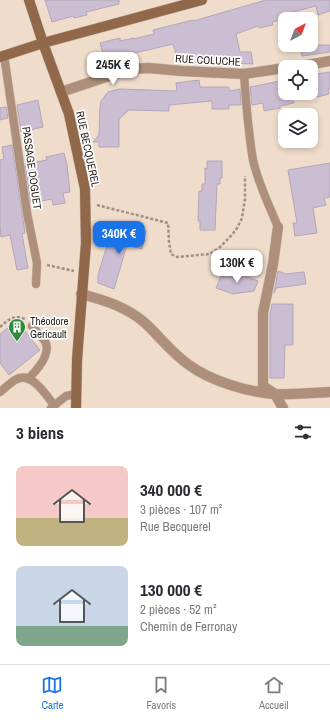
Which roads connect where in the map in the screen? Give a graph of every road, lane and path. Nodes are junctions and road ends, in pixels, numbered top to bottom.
1 (29, 0) edge
2 (202, 0) edge
3 (42, 43) junction
4 (2, 56) edge
5 (330, 61) edge
6 (318, 63) edge
7 (278, 69) edge
8 (244, 74) junction
9 (61, 92) junction
10 (245, 174) dead end
11 (85, 202) junction
12 (278, 227) joint
13 (37, 263) junction
14 (83, 274) junction
15 (36, 284) dead end
16 (81, 294) junction
17 (32, 326) joint
18 (0, 327) edge
19 (29, 378) junction
20 (0, 392) edge
21 (330, 392) edge
22 (76, 394) junction
23 (274, 394) junction
24 (53, 407) edge
25 (76, 408) edge
26 (283, 408) edge

1 - 3 main road, RUE BECQUEREL
2 - 3 main road
3 - 4 main road
3 - 9 main road, RUE BECQUEREL
4 - 13 lane, PASSAGE DOGUET
5 - 6 street
7 - 8 street, RUE COLUCHE
8 - 9 street, RUE COLUCHE
8 - 12 lane
9 - 11 main road, RUE BECQUEREL
10 - 11 path
11 - 14 main road, RUE BECQUEREL
12 - 23 street
13 - 14 path
13 - 15 lane, PASSAGE DOGUET
14 - 16 main road, RUE BECQUEREL
16 - 22 main road, RUE BECQUEREL
16 - 23 street
17 - 18 path
17 - 19 lane
19 - 20 lane
19 - 24 lane
21 - 23 street
22 - 24 lane
22 - 25 main road, RUE BECQUEREL
23 - 26 street

